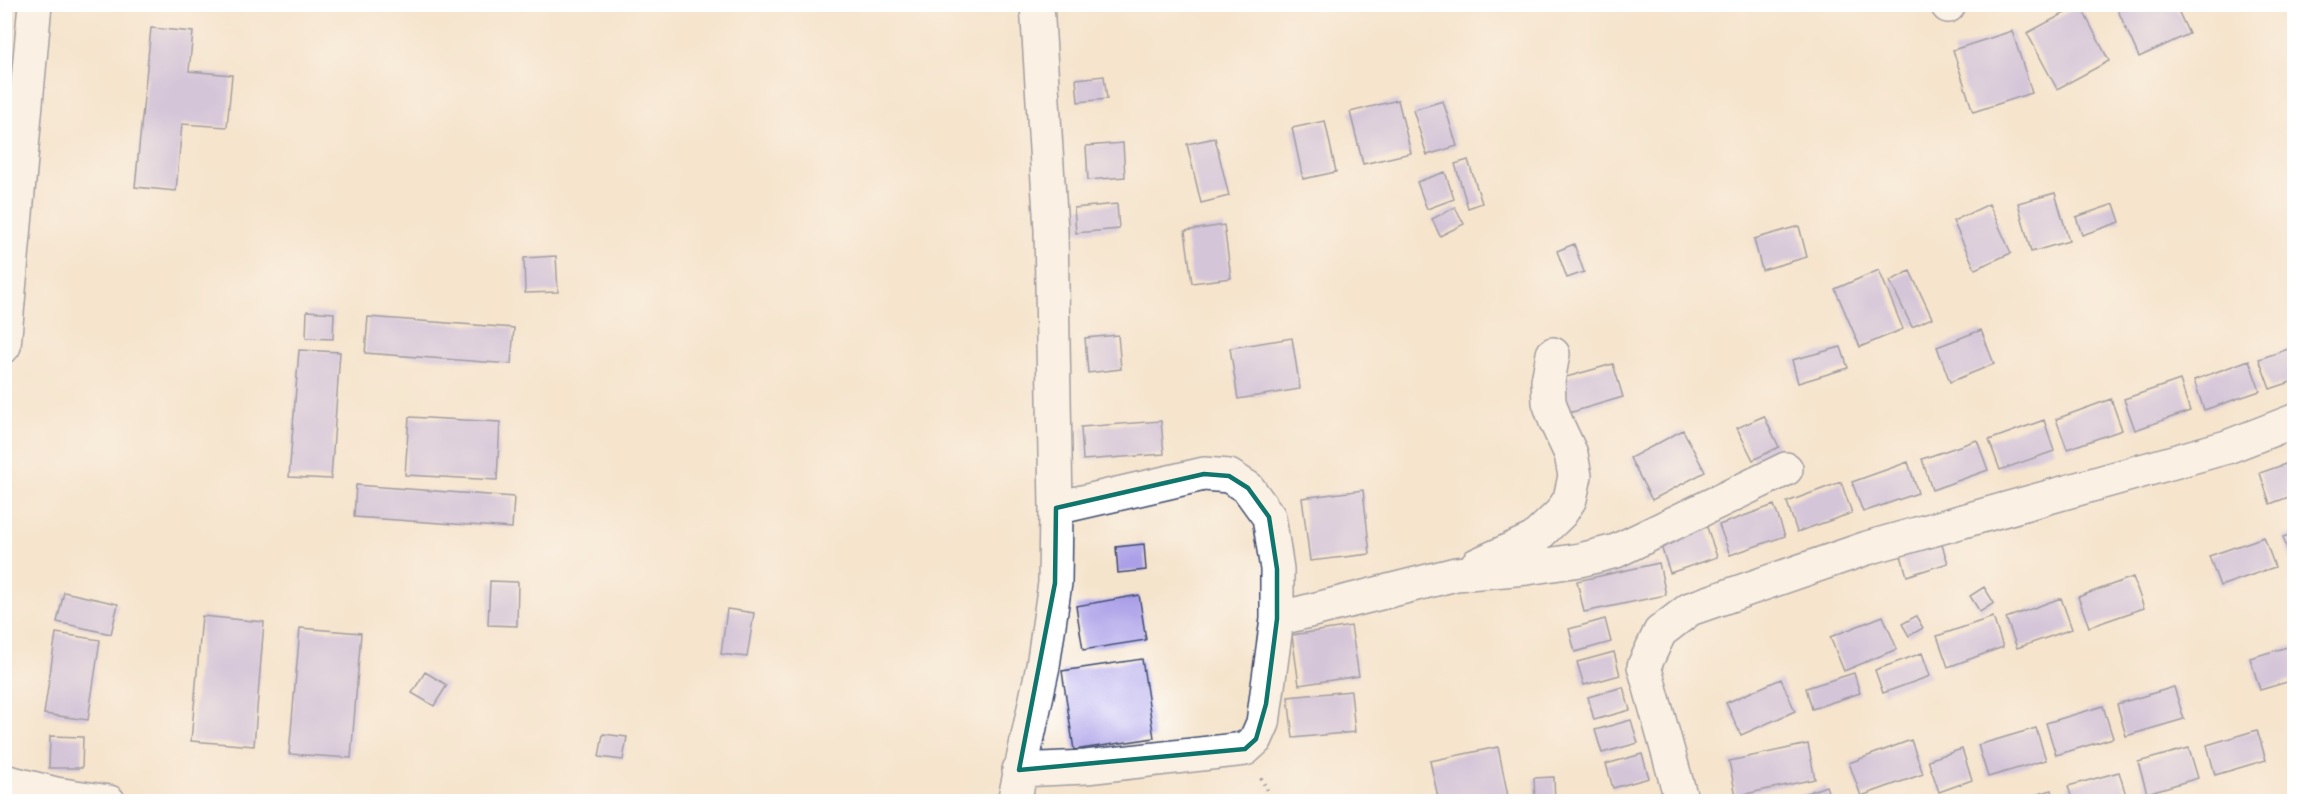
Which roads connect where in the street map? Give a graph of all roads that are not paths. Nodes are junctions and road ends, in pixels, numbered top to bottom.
1 (35, 4) edge
2 (1037, 4) edge
3 (4, 345) edge
4 (1553, 354) dead end
5 (2295, 421) edge
6 (1786, 469) dead end
7 (1056, 508) junction
8 (1456, 574) junction
9 (1277, 619) junction
10 (4, 781) edge
11 (1017, 786) edge
12 (109, 801) edge
13 (1682, 801) edge

1 - 3 main road
2 - 7 main road
4 - 8 main road
5 - 13 main road
6 - 8 main road
7 - 9 main road
7 - 11 main road
8 - 9 main road
9 - 11 main road
10 - 12 main road

